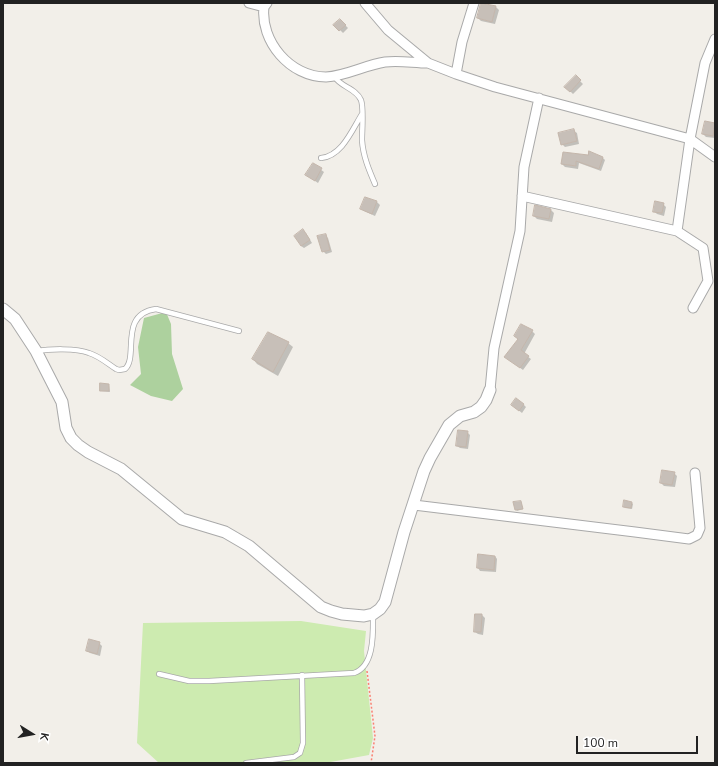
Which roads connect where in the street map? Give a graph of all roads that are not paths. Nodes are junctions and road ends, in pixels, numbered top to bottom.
1 (249, 3) edge
2 (365, 3) edge
3 (474, 3) edge
4 (266, 5) edge
5 (715, 39) edge
6 (428, 63) junction
7 (456, 74) junction
8 (334, 76) junction
9 (539, 98) junction
10 (362, 114) junction
11 (690, 139) junction
12 (715, 157) edge
13 (321, 158) dead end
14 (375, 184) dead end
15 (522, 196) junction
16 (677, 231) junction
17 (693, 308) dead end
18 (3, 309) edge
19 (239, 330) dead end
20 (36, 351) junction
21 (490, 390) joint
22 (695, 473) dead end
23 (414, 505) junction
24 (373, 614) junction
25 (159, 674) dead end
26 (302, 676) junction
27 (246, 763) edge

1 - 4 street
2 - 6 street
3 - 7 street
4 - 8 street
5 - 11 street
6 - 7 street
6 - 8 street
7 - 9 street
8 - 10 lane
9 - 11 street
9 - 15 street
10 - 13 lane
10 - 14 lane
11 - 12 street
11 - 16 street
15 - 16 street
15 - 21 street
16 - 17 street
18 - 20 street
19 - 20 lane
20 - 24 street
21 - 23 street
22 - 23 street
23 - 24 street
24 - 26 lane
25 - 26 lane
26 - 27 lane

